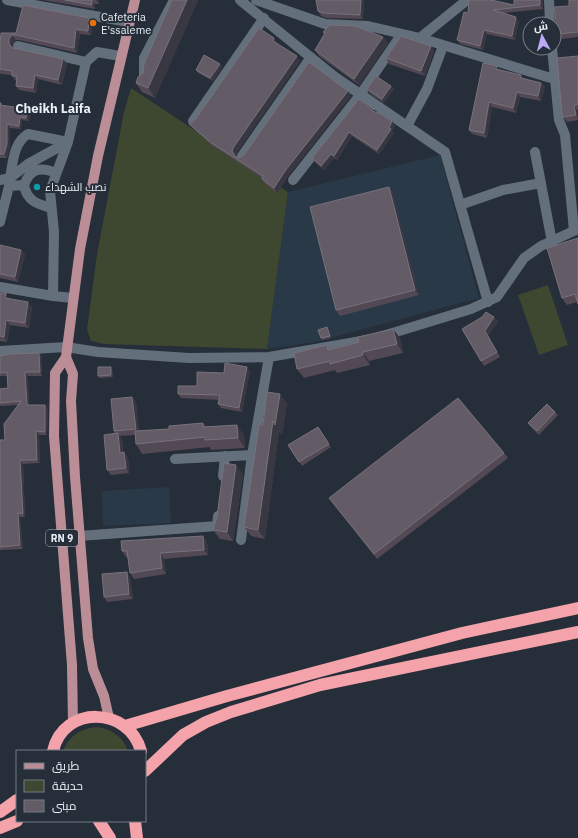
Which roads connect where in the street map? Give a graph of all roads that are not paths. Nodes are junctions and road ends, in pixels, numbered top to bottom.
1 (7, 0) edge
2 (135, 0) edge
3 (174, 0) edge
4 (240, 0) edge
5 (256, 0) edge
6 (467, 0) edge
7 (549, 0) edge
8 (550, 16) edge
9 (264, 18) junction
10 (128, 22) junction
11 (402, 35) junction
12 (420, 38) junction
13 (18, 46) dead end
14 (443, 46) junction
15 (120, 56) junction
16 (553, 56) edge
17 (311, 57) junction
18 (86, 62) junction
19 (554, 79) junction
20 (144, 80) edge
21 (360, 95) junction
22 (193, 121) edge
23 (407, 126) junction
24 (68, 142) junction
25 (535, 152) dead end
26 (242, 156) edge
27 (56, 173) junction
28 (294, 180) dead end
29 (6, 181) edge
30 (541, 183) junction
31 (24, 185) junction
32 (460, 205) junction
33 (51, 208) junction
34 (0, 222) edge
35 (576, 230) edge
36 (552, 242) junction
37 (0, 287) edge
38 (53, 296) junction
39 (73, 298) junction
40 (488, 302) junction
41 (0, 351) edge
42 (66, 352) junction
43 (269, 357) junction
44 (252, 455) junction
45 (225, 456) junction
46 (175, 459) dead end
47 (221, 487) edge
48 (220, 503) edge
49 (79, 536) junction
50 (241, 540) dead end
51 (578, 608) edge
52 (578, 632) edge
53 (109, 718) junction
54 (73, 723) junction
55 (125, 726) junction
56 (53, 750) edge
57 (141, 750) edge
58 (146, 770) edge
59 (16, 801) edge
60 (0, 812) edge
61 (16, 821) edge
62 (100, 822) edge
63 (135, 822) edge
64 (0, 828) edge
65 (110, 838) edge
66 (137, 838) edge

1 - 10 street
2 - 10 main road, RN 9
3 - 20 street
4 - 9 street
5 - 11 street
6 - 12 street
7 - 8 street
9 - 17 street
9 - 22 street
10 - 15 main road, RN 9
11 - 12 street
11 - 21 street
12 - 14 street
13 - 18 street
14 - 19 street
14 - 23 street
15 - 18 street
15 - 39 main road, RN 9
16 - 19 street
17 - 21 street
17 - 26 street
18 - 24 street
19 - 35 street
21 - 23 street
21 - 28 street
23 - 32 street
24 - 27 street
24 - 29 street
24 - 29 street
25 - 30 street
27 - 31 street
27 - 33 street
29 - 31 street
29 - 34 street
30 - 32 street
30 - 36 street
31 - 33 street
32 - 40 street
33 - 38 street
35 - 36 street
36 - 40 street
37 - 38 street
38 - 39 street
39 - 42 main road, RN 9
40 - 43 street
41 - 42 street
42 - 43 street
42 - 49 main road, RN 9
42 - 54 main road, RN 9
43 - 44 street
44 - 45 street
44 - 50 street
45 - 46 street
45 - 47 street
48 - 49 street
49 - 53 main road, RN 9
51 - 55 highway
52 - 58 highway
53 - 54 highway
53 - 55 highway
54 - 56 highway
55 - 57 highway
59 - 60 highway
61 - 64 highway
62 - 65 highway
63 - 66 highway

